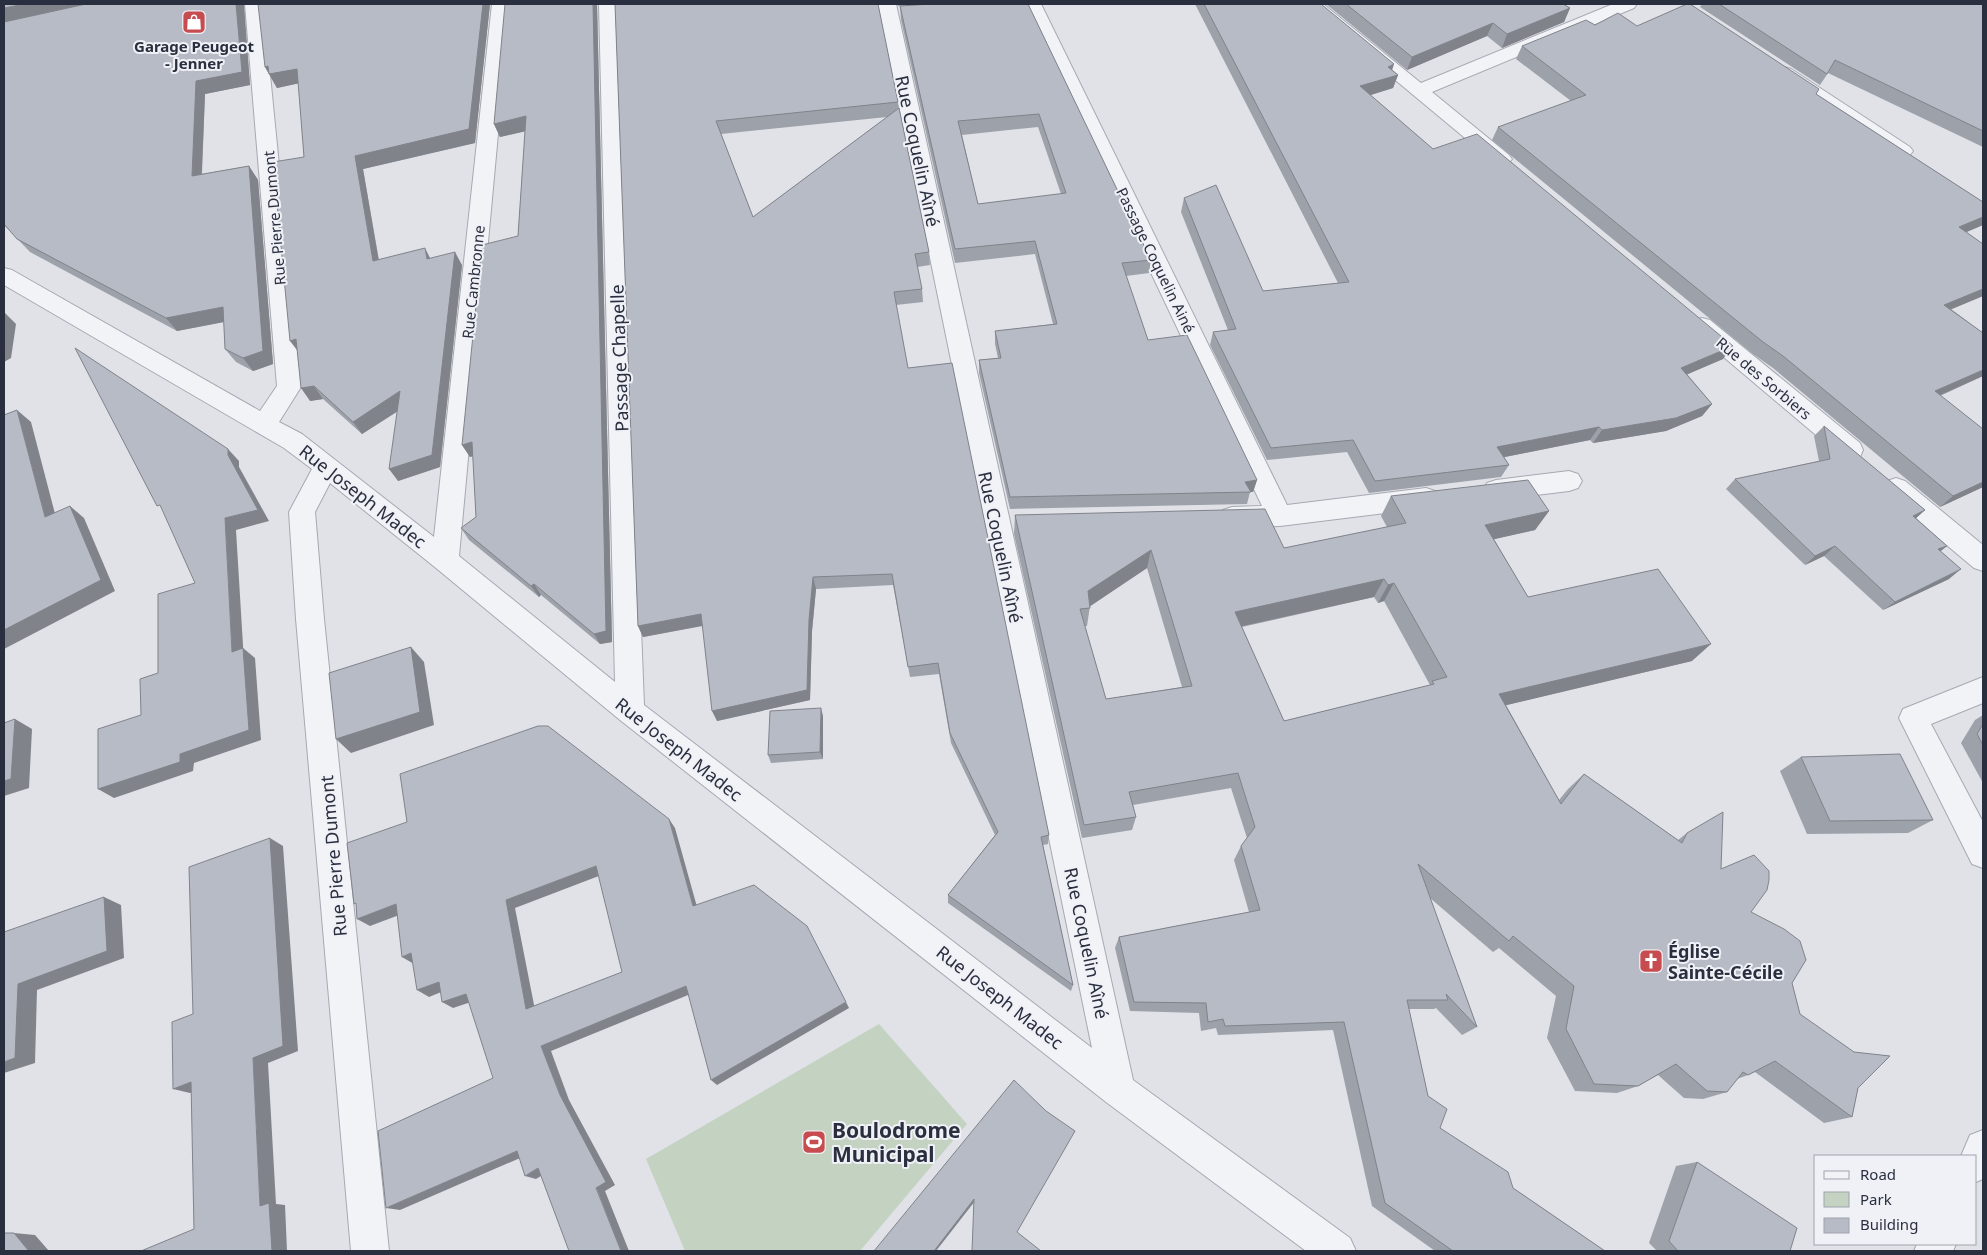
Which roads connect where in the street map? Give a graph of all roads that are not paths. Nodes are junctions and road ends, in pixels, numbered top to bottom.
1 (254, 4) edge
2 (501, 4) edge
3 (608, 4) edge
4 (1032, 4) edge
5 (1313, 4) edge
6 (1628, 4) edge
7 (894, 10) edge
8 (1770, 63) edge
9 (1419, 90) junction
10 (1918, 161) edge
11 (1518, 173) edge
12 (4, 274) edge
13 (1686, 313) edge
14 (264, 425) junction
15 (326, 466) junction
16 (1569, 481) dead end
17 (1280, 516) junction
18 (1212, 518) edge
19 (996, 522) junction
20 (1025, 522) edge
21 (444, 560) junction
22 (1983, 560) edge
23 (1983, 690) edge
24 (630, 712) junction
25 (1983, 853) edge
26 (1118, 1090) junction
27 (1983, 1148) edge
28 (1977, 1162) edge
29 (370, 1251) edge
30 (1337, 1251) edge

1 - 14 street, Rue Pierre Dumont
2 - 21 street, Rue Cambronne
3 - 24 street, Passage Chapelle
4 - 17 street, Passage Coquelin Ainé
5 - 9 street
6 - 9 street
7 - 19 street, Rue Coquelin Aîné
8 - 10 street
9 - 11 street
12 - 14 street, Rue Joseph Madec
13 - 22 street, Rue des Sorbiers
14 - 15 street, Rue Joseph Madec
15 - 21 street, Rue Joseph Madec
15 - 29 street, Rue Pierre Dumont
16 - 17 street
17 - 18 street
19 - 20 street
19 - 26 street, Rue Coquelin Aîné
21 - 24 street, Rue Joseph Madec
23 - 25 street
24 - 26 street, Rue Joseph Madec
26 - 30 street, Rue Joseph Madec
27 - 28 street

